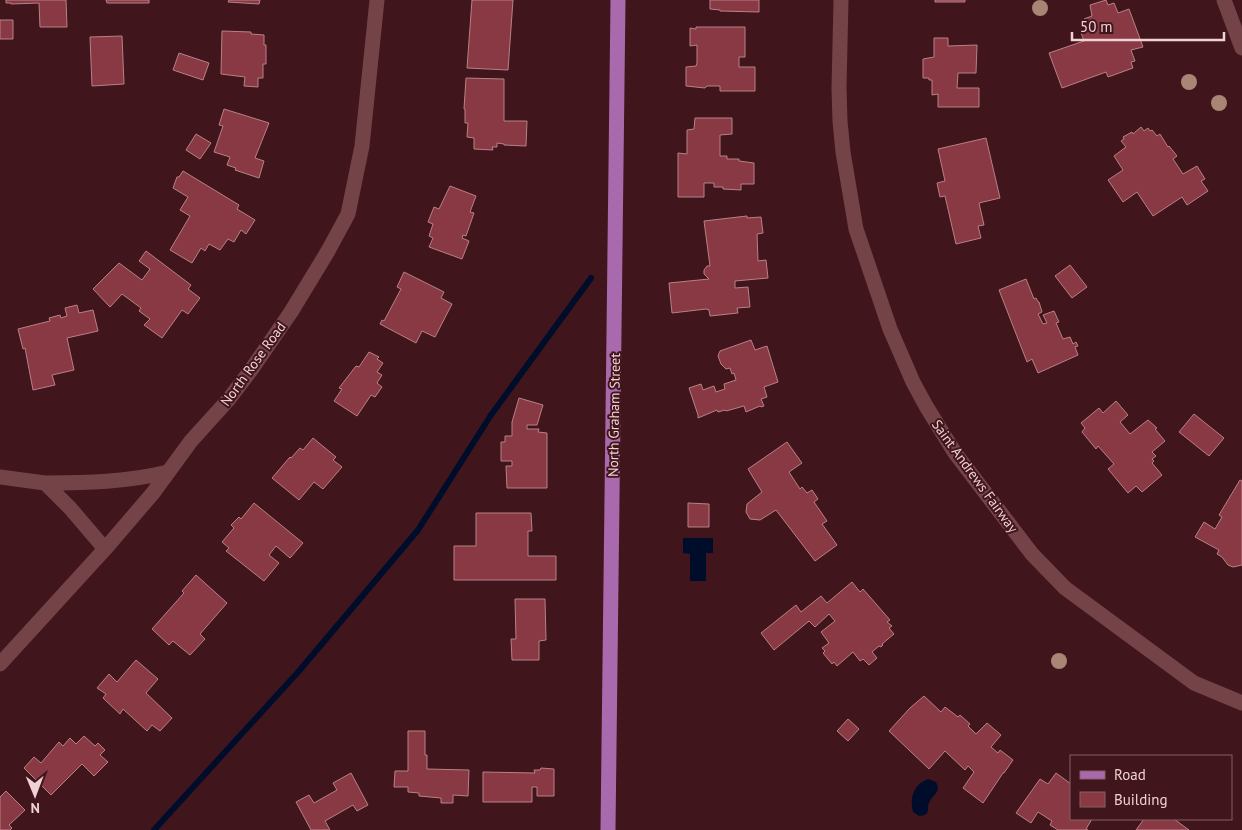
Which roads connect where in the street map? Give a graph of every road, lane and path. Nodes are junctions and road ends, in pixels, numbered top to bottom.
1 (377, 0) edge
2 (618, 0) edge
3 (840, 0) edge
4 (1224, 0) edge
5 (1242, 48) edge
6 (168, 472) junction
7 (0, 477) edge
8 (45, 484) junction
9 (105, 549) junction
10 (0, 664) edge
11 (1242, 704) edge
12 (608, 830) edge

1 - 6 street, North Rose Road
2 - 12 main road, North Graham Street
3 - 11 street, Saint Andrews Fairway
4 - 5 street
6 - 8 street
6 - 9 street, North Rose Road
7 - 8 street
8 - 9 street
9 - 10 street, North Rose Road

